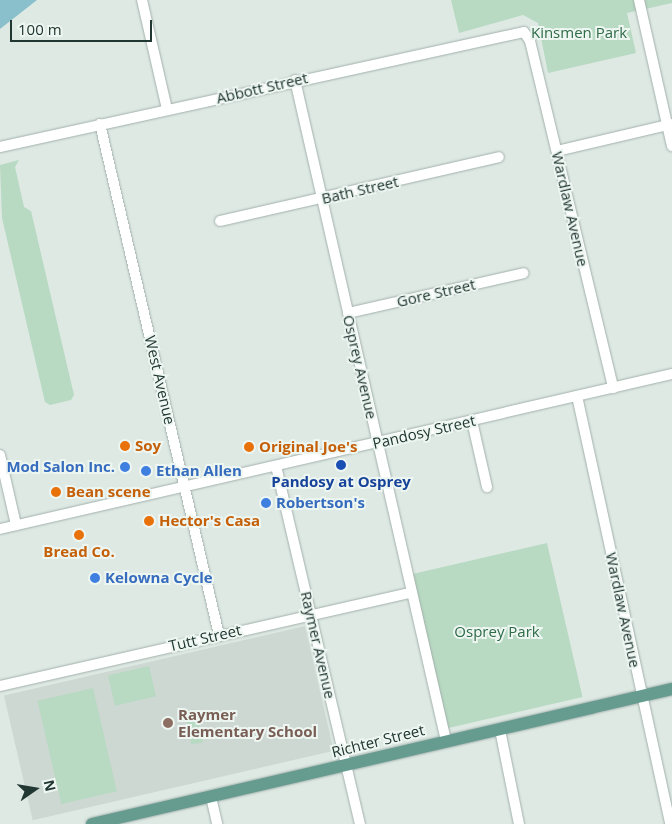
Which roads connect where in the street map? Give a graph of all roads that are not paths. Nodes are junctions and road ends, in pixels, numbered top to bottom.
1 (142, 0) edge
2 (639, 0) edge
3 (524, 32) joint
4 (296, 80) junction
5 (167, 109) junction
6 (100, 124) junction
7 (669, 124) edge
8 (672, 146) edge
9 (0, 147) edge
10 (557, 151) junction
11 (499, 157) dead end
12 (322, 199) junction
13 (220, 221) dead end
14 (524, 273) dead end
15 (348, 313) junction
16 (672, 374) edge
17 (613, 388) junction
18 (577, 396) junction
19 (472, 421) junction
20 (377, 442) junction
21 (0, 455) edge
22 (276, 466) junction
23 (185, 487) junction
24 (487, 487) dead end
25 (16, 526) junction
26 (0, 529) edge
27 (411, 593) junction
28 (310, 614) junction
29 (219, 635) junction
30 (0, 686) edge
31 (672, 690) edge
32 (641, 697) junction
33 (500, 730) junction
34 (446, 741) junction
35 (346, 766) junction
36 (211, 797) junction
37 (92, 824) edge
38 (217, 824) edge
39 (360, 824) edge
40 (519, 824) edge
41 (670, 824) edge

1 - 5 street
2 - 7 street
3 - 4 street, Abbott Street
3 - 10 street, Wardlaw Avenue
4 - 5 street, Abbott Street
4 - 12 street, Osprey Avenue
5 - 6 street, Abbott Street
6 - 9 street, Abbott Street
6 - 23 street, West Avenue
7 - 8 street
7 - 10 street
10 - 17 street, Wardlaw Avenue
11 - 12 street, Bath Street
12 - 13 street, Bath Street
12 - 15 street, Osprey Avenue
14 - 15 street, Gore Street
15 - 20 street, Osprey Avenue
16 - 17 street, Pandosy Street
17 - 18 street, Pandosy Street
18 - 19 street, Pandosy Street
18 - 32 street, Wardlaw Avenue
19 - 20 street, Pandosy Street
19 - 24 street
20 - 22 street, Pandosy Street
20 - 27 street, Osprey Avenue
21 - 25 street
22 - 23 street, Pandosy Street
22 - 28 street, Raymer Avenue
23 - 25 street, Pandosy Street
23 - 29 street, West Avenue
25 - 26 street, Pandosy Street
27 - 28 street, Tutt Street
27 - 34 street, Osprey Avenue
28 - 29 street, Tutt Street
28 - 35 street, Raymer Avenue
29 - 30 street, Tutt Street
31 - 32 main road, Richter Street
32 - 33 main road, Richter Street
32 - 41 street, Wardlaw Avenue
33 - 34 main road, Richter Street
33 - 40 street
34 - 35 main road, Richter Street
35 - 36 main road, Richter Street
35 - 39 street, Raymer Avenue
36 - 37 main road, Richter Street
36 - 38 street

